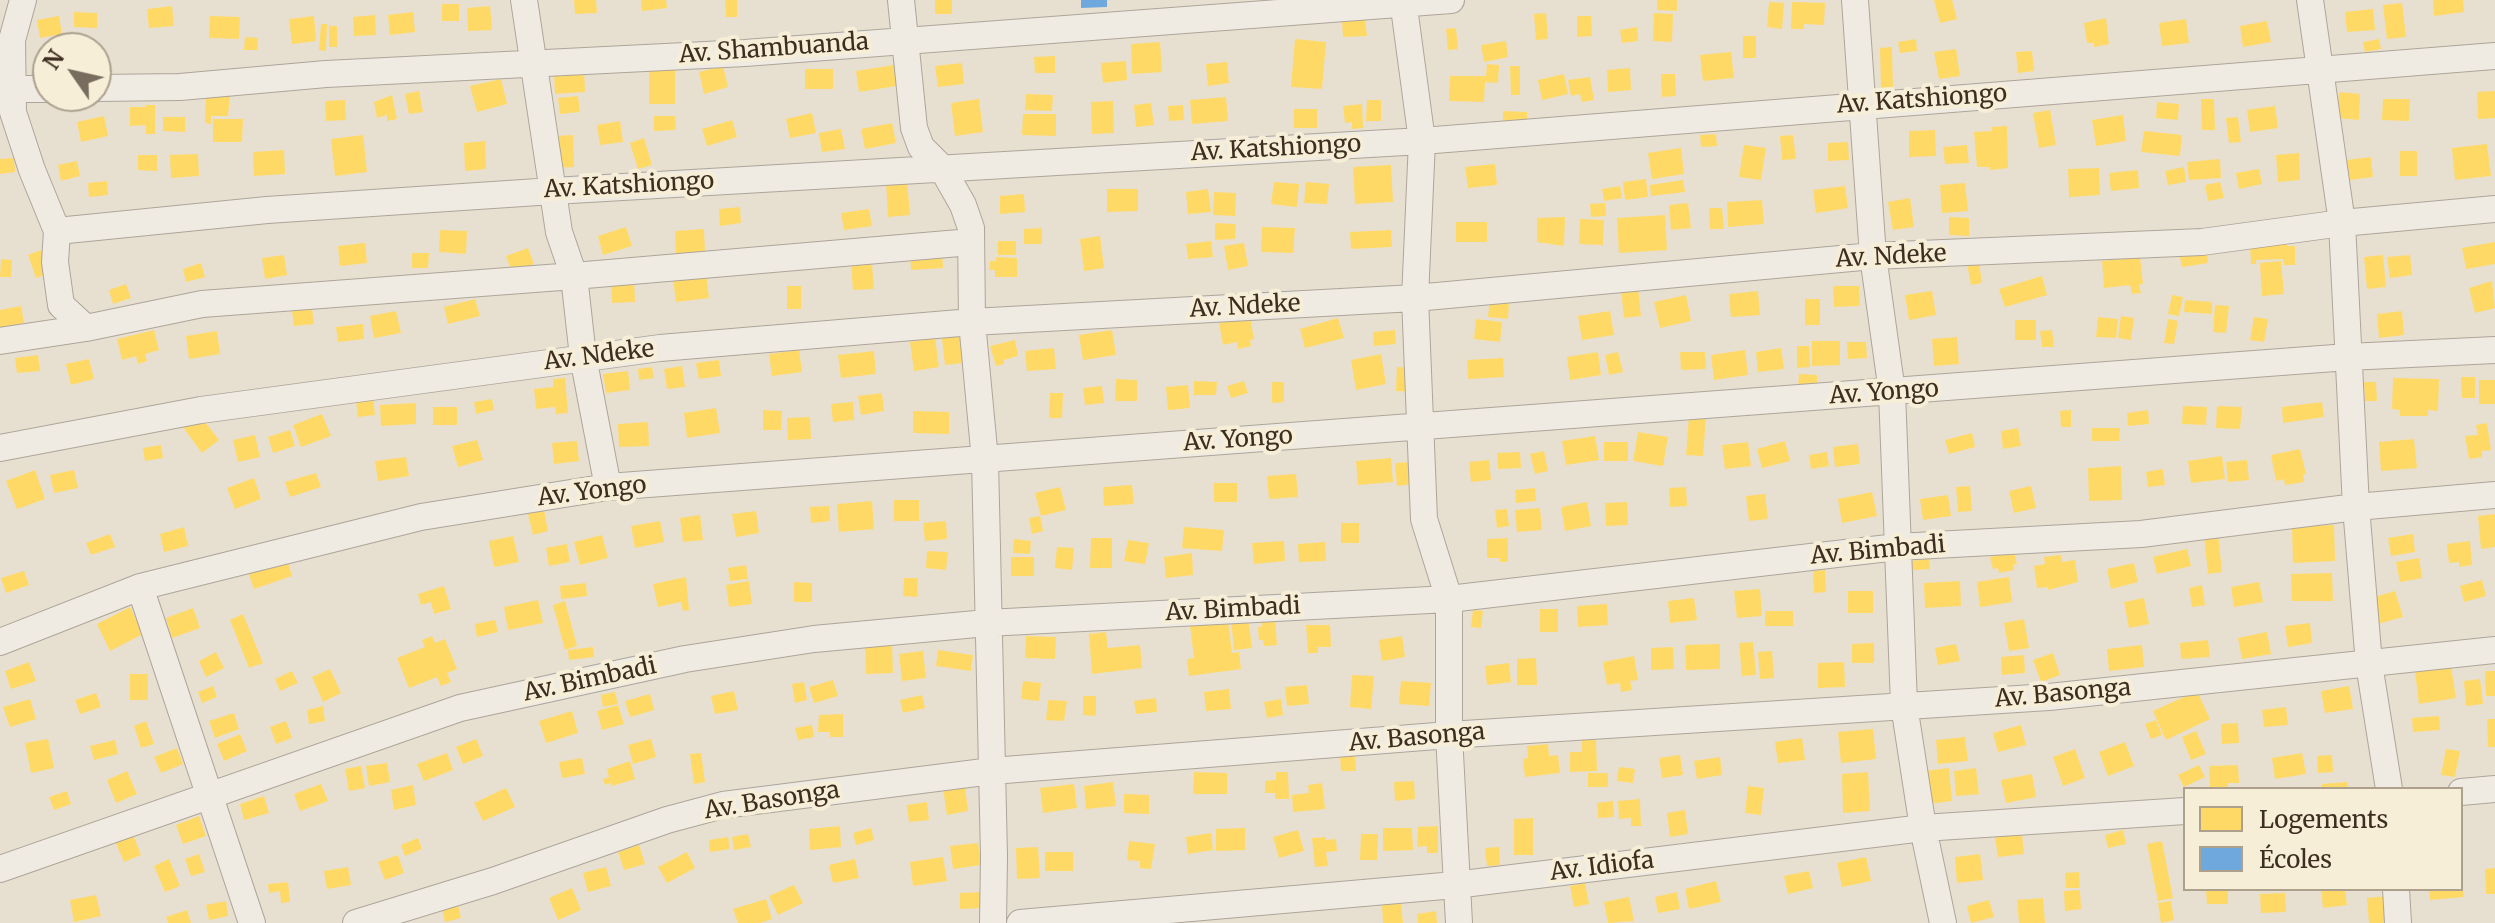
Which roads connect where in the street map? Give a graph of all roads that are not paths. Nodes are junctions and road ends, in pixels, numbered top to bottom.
1 (23, 0) edge
2 (524, 0) edge
3 (901, 0) edge
4 (1451, 0) edge
5 (1855, 0) edge
6 (2310, 0) edge
7 (1403, 3) edge
8 (904, 40) junction
9 (2495, 56) edge
10 (533, 62) junction
11 (2319, 70) junction
12 (112, 88) edge
13 (12, 89) junction
14 (32, 89) edge
15 (1862, 104) junction
16 (1422, 141) junction
17 (942, 168) junction
18 (553, 191) junction
19 (2495, 209) edge
20 (2342, 223) junction
21 (57, 231) junction
22 (971, 242) junction
23 (1873, 256) junction
24 (574, 276) junction
25 (1415, 298) junction
26 (972, 322) junction
27 (86, 328) junction
28 (0, 341) edge
29 (2495, 350) edge
30 (583, 357) junction
31 (2348, 357) junction
32 (1892, 392) junction
33 (1420, 426) junction
34 (0, 448) edge
35 (985, 460) junction
36 (608, 487) junction
37 (2495, 495) edge
38 (2356, 507) junction
39 (1897, 547) junction
40 (140, 587) junction
41 (1449, 599) junction
42 (987, 623) junction
43 (0, 642) edge
44 (2495, 650) edge
45 (2369, 664) junction
46 (1904, 705) junction
47 (1449, 735) junction
48 (992, 771) junction
49 (2389, 787) edge
50 (2495, 789) edge
51 (2463, 792) edge
52 (208, 794) junction
53 (2183, 811) edge
54 (1923, 828) junction
55 (0, 869) edge
56 (1455, 885) junction
57 (2396, 891) edge
58 (252, 923) edge
59 (356, 923) edge
60 (993, 923) edge
61 (1020, 923) edge
62 (1459, 923) edge
63 (1943, 923) edge
64 (2398, 923) edge

1 - 13 street
2 - 10 street
3 - 8 street
4 - 7 street, Av. Shambuanda
5 - 15 street
6 - 11 street
7 - 8 street, Av. Shambuanda
7 - 16 street
8 - 10 street, Av. Shambuanda
8 - 17 street
9 - 11 street, Av. Katshiongo
10 - 12 street, Av. Shambuanda
10 - 18 street
11 - 15 street, Av. Katshiongo
11 - 20 street
13 - 14 street
13 - 21 street
15 - 16 street, Av. Katshiongo
15 - 23 street
16 - 17 street, Av. Katshiongo
16 - 25 street
17 - 18 street, Av. Katshiongo
17 - 22 street
18 - 21 street, Av. Katshiongo
18 - 24 street
19 - 20 street, Av. Ndeke
20 - 23 street, Av. Ndeke
20 - 31 street
21 - 27 street
22 - 24 street
22 - 26 street
23 - 25 street, Av. Ndeke
23 - 32 street
24 - 27 street
24 - 30 street
25 - 26 street, Av. Ndeke
25 - 33 street
26 - 30 street, Av. Ndeke
26 - 35 street
27 - 28 street
29 - 31 street, Av. Yongo
30 - 34 street, Av. Ndeke
30 - 36 street
31 - 32 street, Av. Yongo
31 - 38 street
32 - 33 street, Av. Yongo
32 - 39 street
33 - 35 street, Av. Yongo
33 - 41 street
35 - 36 street, Av. Yongo
35 - 42 street
36 - 40 street, Av. Yongo
37 - 38 street, Av. Bimbadi
38 - 39 street, Av. Bimbadi
38 - 45 street
39 - 41 street, Av. Bimbadi
39 - 46 street
40 - 43 street, Av. Yongo
40 - 52 street
41 - 42 street, Av. Bimbadi
41 - 47 street
42 - 48 street
42 - 52 street, Av. Bimbadi
44 - 45 street, Av. Basonga
45 - 46 street, Av. Basonga
45 - 49 street
46 - 47 street, Av. Basonga
46 - 54 street
47 - 48 street, Av. Basonga
47 - 56 street
48 - 59 street, Av. Basonga
48 - 60 street
50 - 51 street
52 - 55 street, Av. Bimbadi
52 - 58 street
53 - 54 street, Av. Idiofa
54 - 56 street, Av. Idiofa
54 - 63 street
56 - 61 street, Av. Idiofa
56 - 62 street
57 - 64 street

